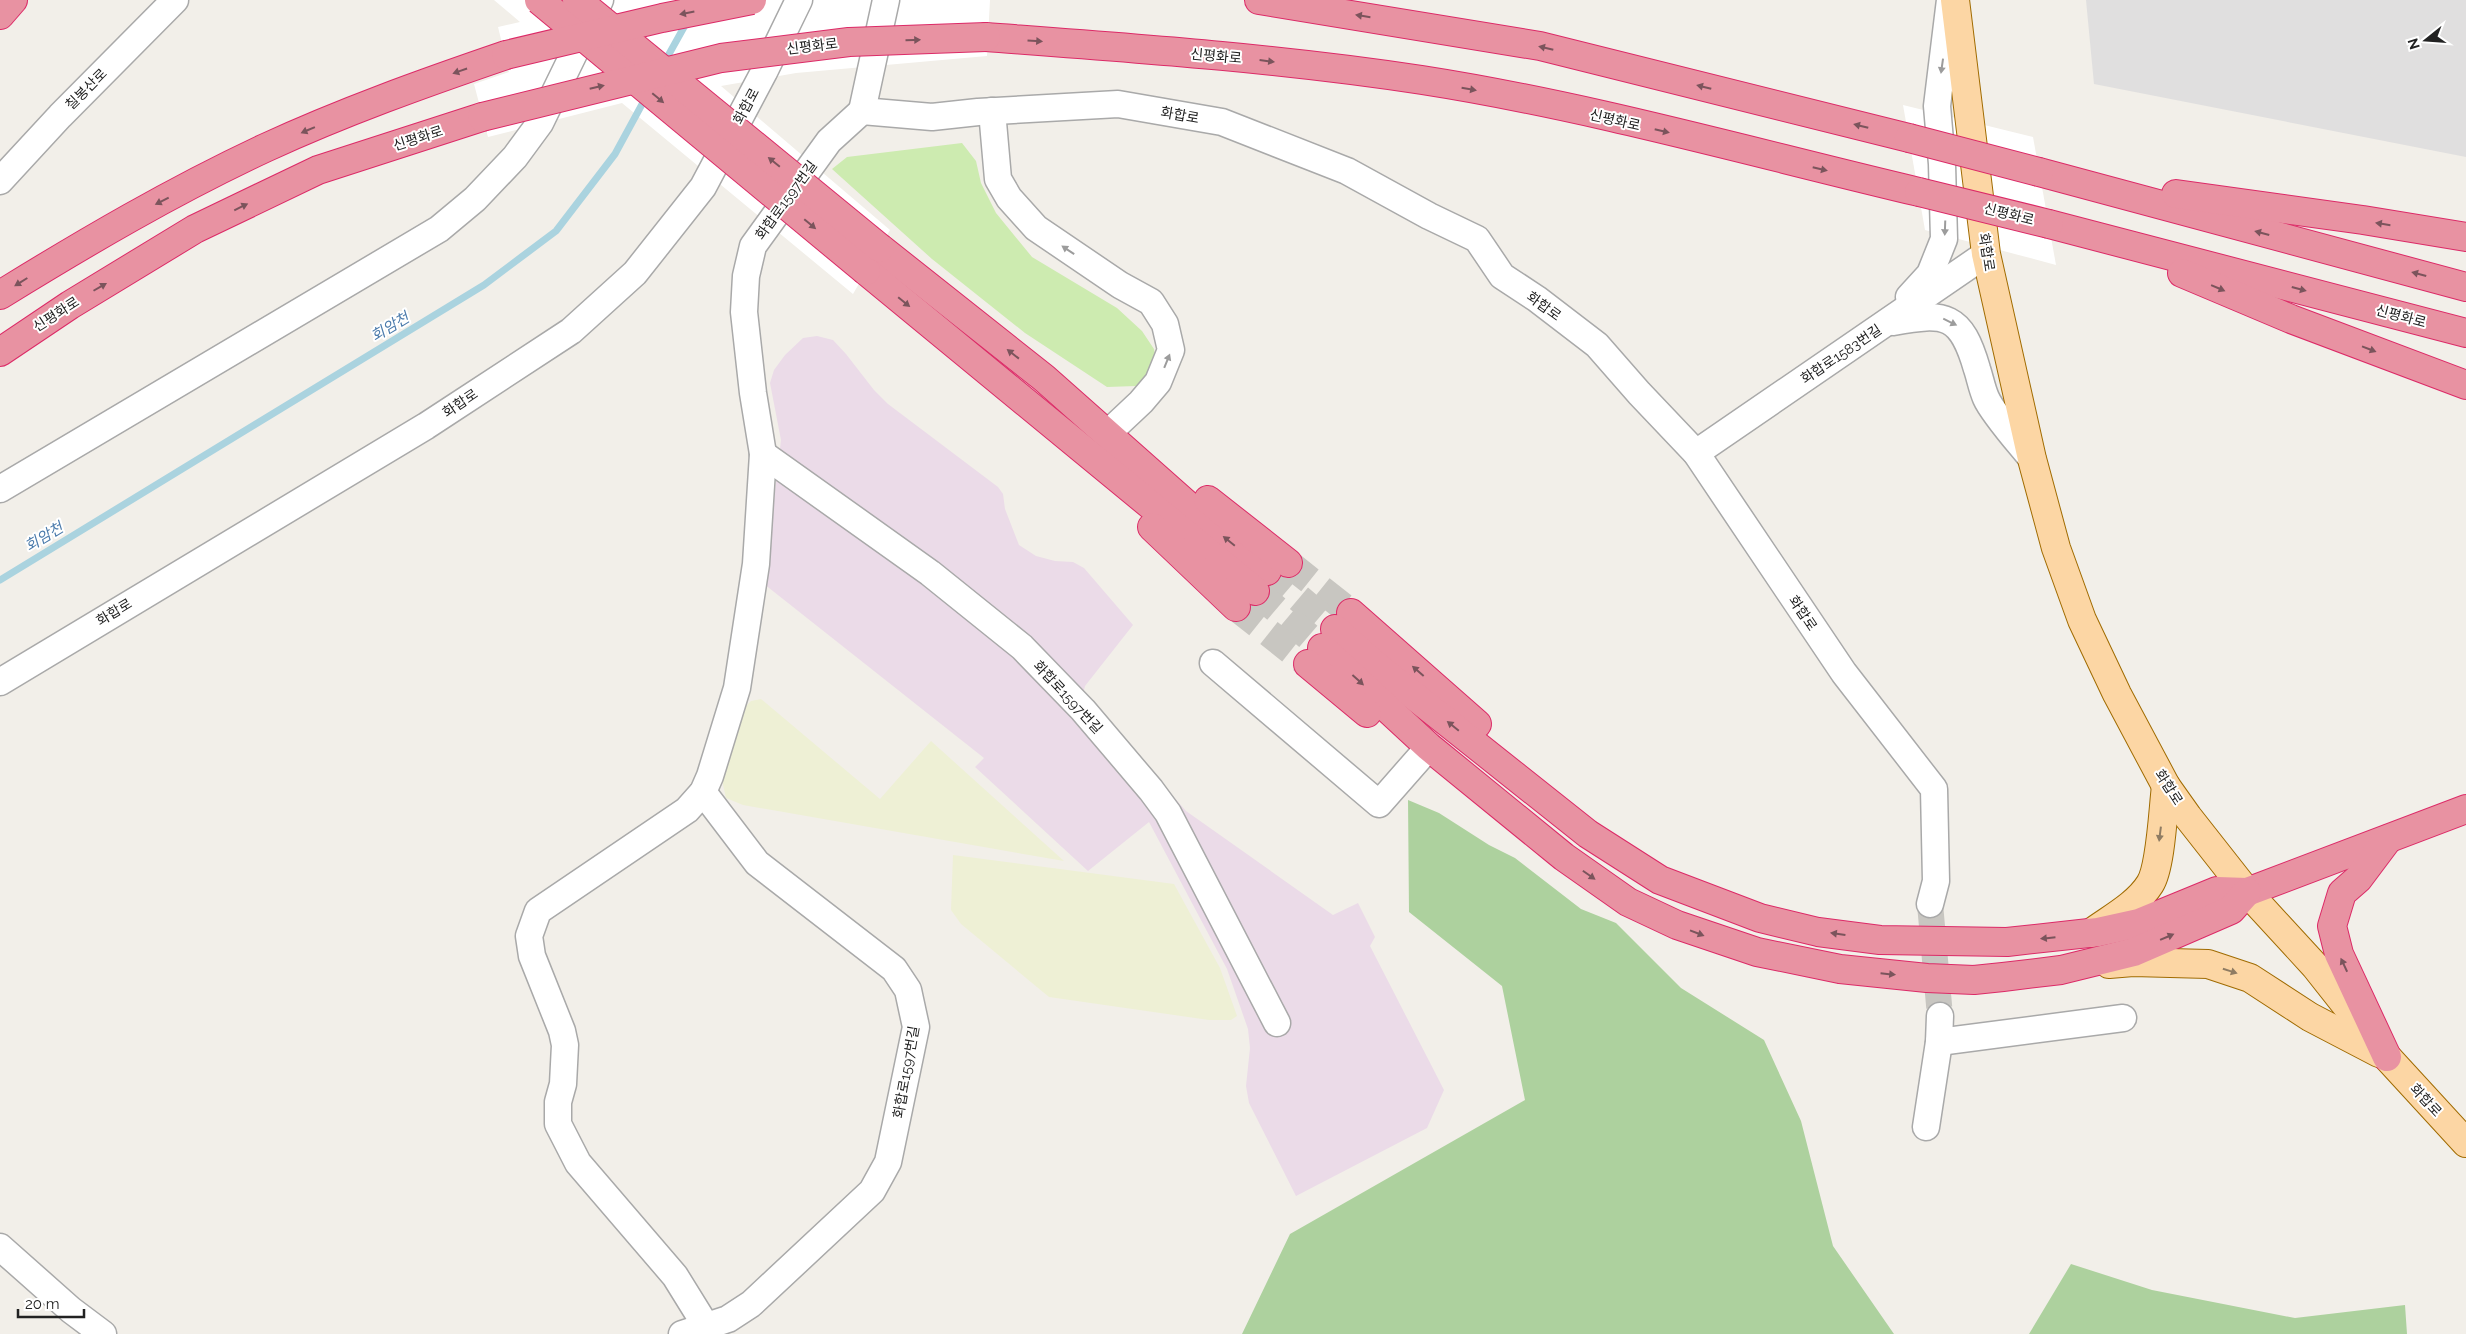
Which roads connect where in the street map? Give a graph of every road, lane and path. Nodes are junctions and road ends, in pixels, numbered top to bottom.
1 (13, 0) edge
2 (175, 0) edge
3 (528, 0) edge
4 (539, 0) edge
5 (577, 0) edge
6 (600, 0) edge
7 (752, 0) edge
8 (799, 0) edge
9 (886, 0) edge
10 (1259, 0) edge
11 (1950, 0) edge
12 (1956, 0) edge
13 (0, 15) edge
14 (592, 44) junction
15 (862, 111) junction
16 (992, 111) junction
17 (2048, 175) junction
18 (0, 181) edge
19 (2093, 235) junction
20 (2466, 237) edge
21 (1986, 254) junction
22 (2466, 287) edge
23 (0, 295) edge
24 (1885, 323) junction
25 (2466, 333) edge
26 (0, 352) edge
27 (2466, 385) edge
28 (1114, 428) junction
29 (1696, 453) junction
30 (763, 454) junction
31 (2032, 459) junction
32 (0, 489) edge
33 (1213, 663) dead end
34 (0, 682) edge
35 (1424, 753) junction
36 (2166, 786) junction
37 (703, 792) junction
38 (2466, 809) edge
39 (2388, 839) junction
40 (2247, 892) junction
41 (1930, 904) tunnel mouth
42 (2091, 933) junction
43 (2061, 970) junction
44 (1940, 1016) tunnel mouth
45 (2123, 1018) dead end
46 (1277, 1024) dead end
47 (1939, 1042) junction
48 (2387, 1057) junction
49 (1926, 1127) dead end
50 (2466, 1143) edge
51 (0, 1247) edge
52 (694, 1330) edge
53 (104, 1334) edge

1 - 13 highway
2 - 18 street, 칠봉산로
3 - 14 highway, bridge
4 - 14 highway, bridge
28 -> 5 highway, bridge
6 - 32 street
7 -> 23 highway, bridge
8 - 34 street, 화합로
9 - 15 street
17 -> 10 highway, bridge
11 -> 24 street
12 - 21 main road, 화합로
14 -> 28 highway, bridge
15 - 16 street, 화합로
15 - 30 street, 화합로1597번길
28 -> 16 street
16 - 29 street, 화합로
20 -> 17 highway
22 -> 17 highway
19 -> 25 highway, 신평화로
26 -> 19 highway, 신평화로, bridge
19 -> 27 highway
21 - 24 street, 화합로1583번길
21 - 31 main road, 화합로
24 - 29 street, 화합로1583번길
24 -> 31 street
29 - 41 street, 화합로
30 - 37 street, 화합로1597번길
30 - 46 street, 화합로1597번길
31 - 36 main road, 화합로
33 - 35 street
42 -> 35 highway
35 -> 43 highway
36 - 40 main road, 화합로
36 -> 42 main road
37 - 52 street, 화합로1597번길
37 - 52 street, 화합로1597번길
38 - 39 highway
39 - 40 highway
48 -> 39 highway
40 - 42 highway
43 -> 40 highway
40 - 48 main road, 화합로
43 -> 48 main road
44 - 47 street
45 - 47 street
47 - 49 street
48 - 50 main road, 화합로
51 - 53 street

